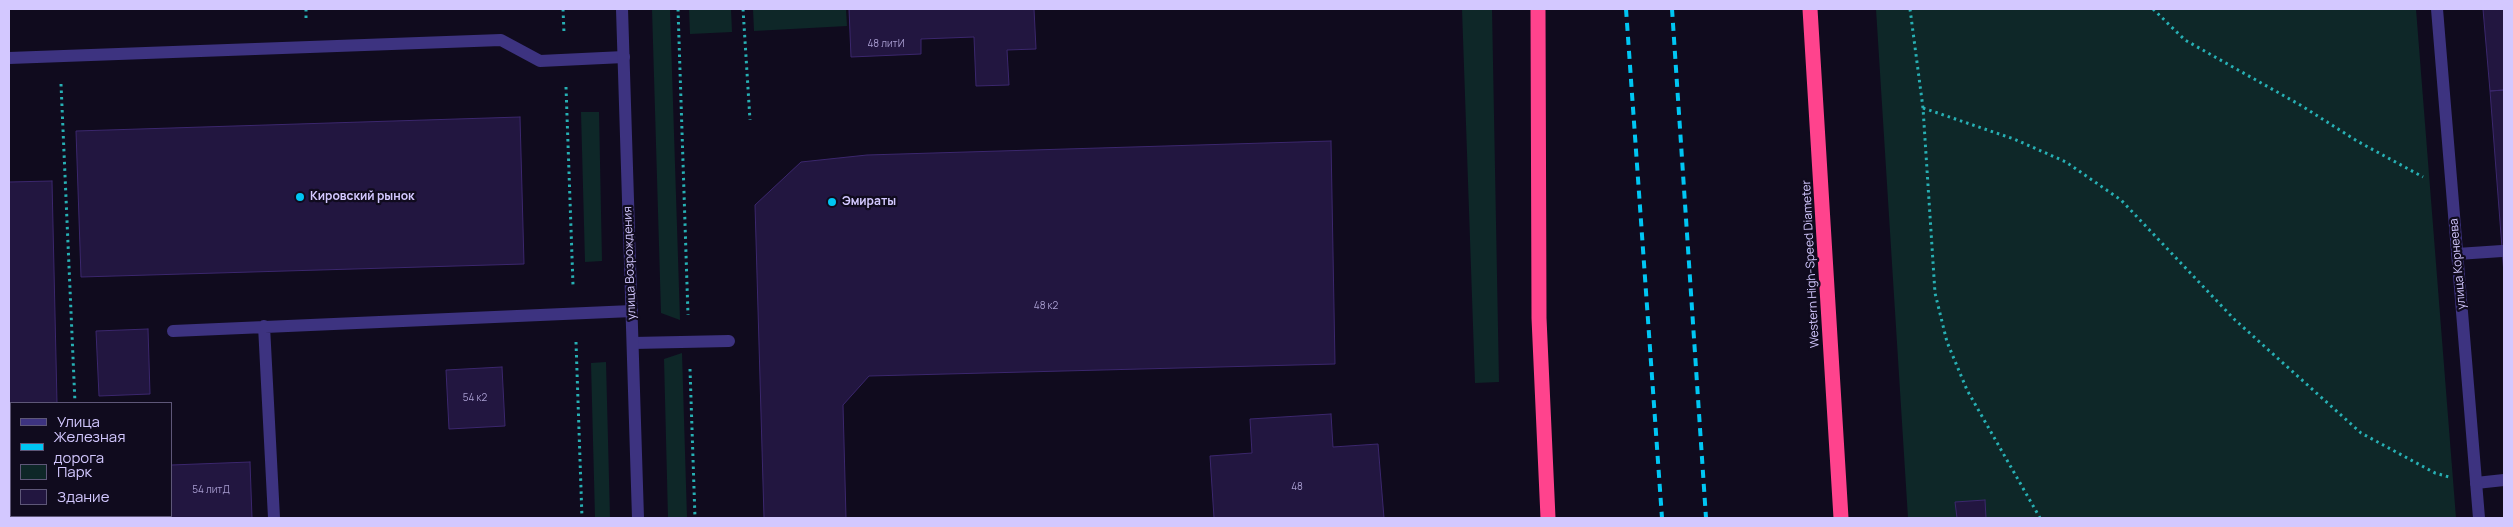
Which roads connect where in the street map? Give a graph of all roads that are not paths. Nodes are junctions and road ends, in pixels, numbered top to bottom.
1 (622, 9) edge
2 (1538, 9) edge
3 (1810, 9) edge
4 (2438, 9) edge
5 (624, 57) junction
6 (9, 58) edge
7 (2502, 251) dead end
8 (2457, 254) junction
9 (632, 311) junction
10 (264, 326) junction
11 (173, 331) dead end
12 (729, 341) dead end
13 (633, 344) junction
14 (2504, 480) edge
15 (2476, 482) junction
16 (274, 518) edge
17 (638, 518) edge
18 (1548, 518) edge
19 (1841, 518) edge
20 (2479, 518) edge

1 - 5 street, улица Возрождения
2 - 18 highway
3 - 19 highway, Western High-Speed Diameter
4 - 8 street, улица Корнеева
5 - 6 street
5 - 9 street, улица Возрождения
7 - 8 street
8 - 15 street, улица Корнеева
9 - 10 street
9 - 13 street, улица Возрождения
10 - 11 street
10 - 16 street
12 - 13 street
13 - 17 street, улица Возрождения
14 - 15 street
15 - 20 street, улица Корнеева

